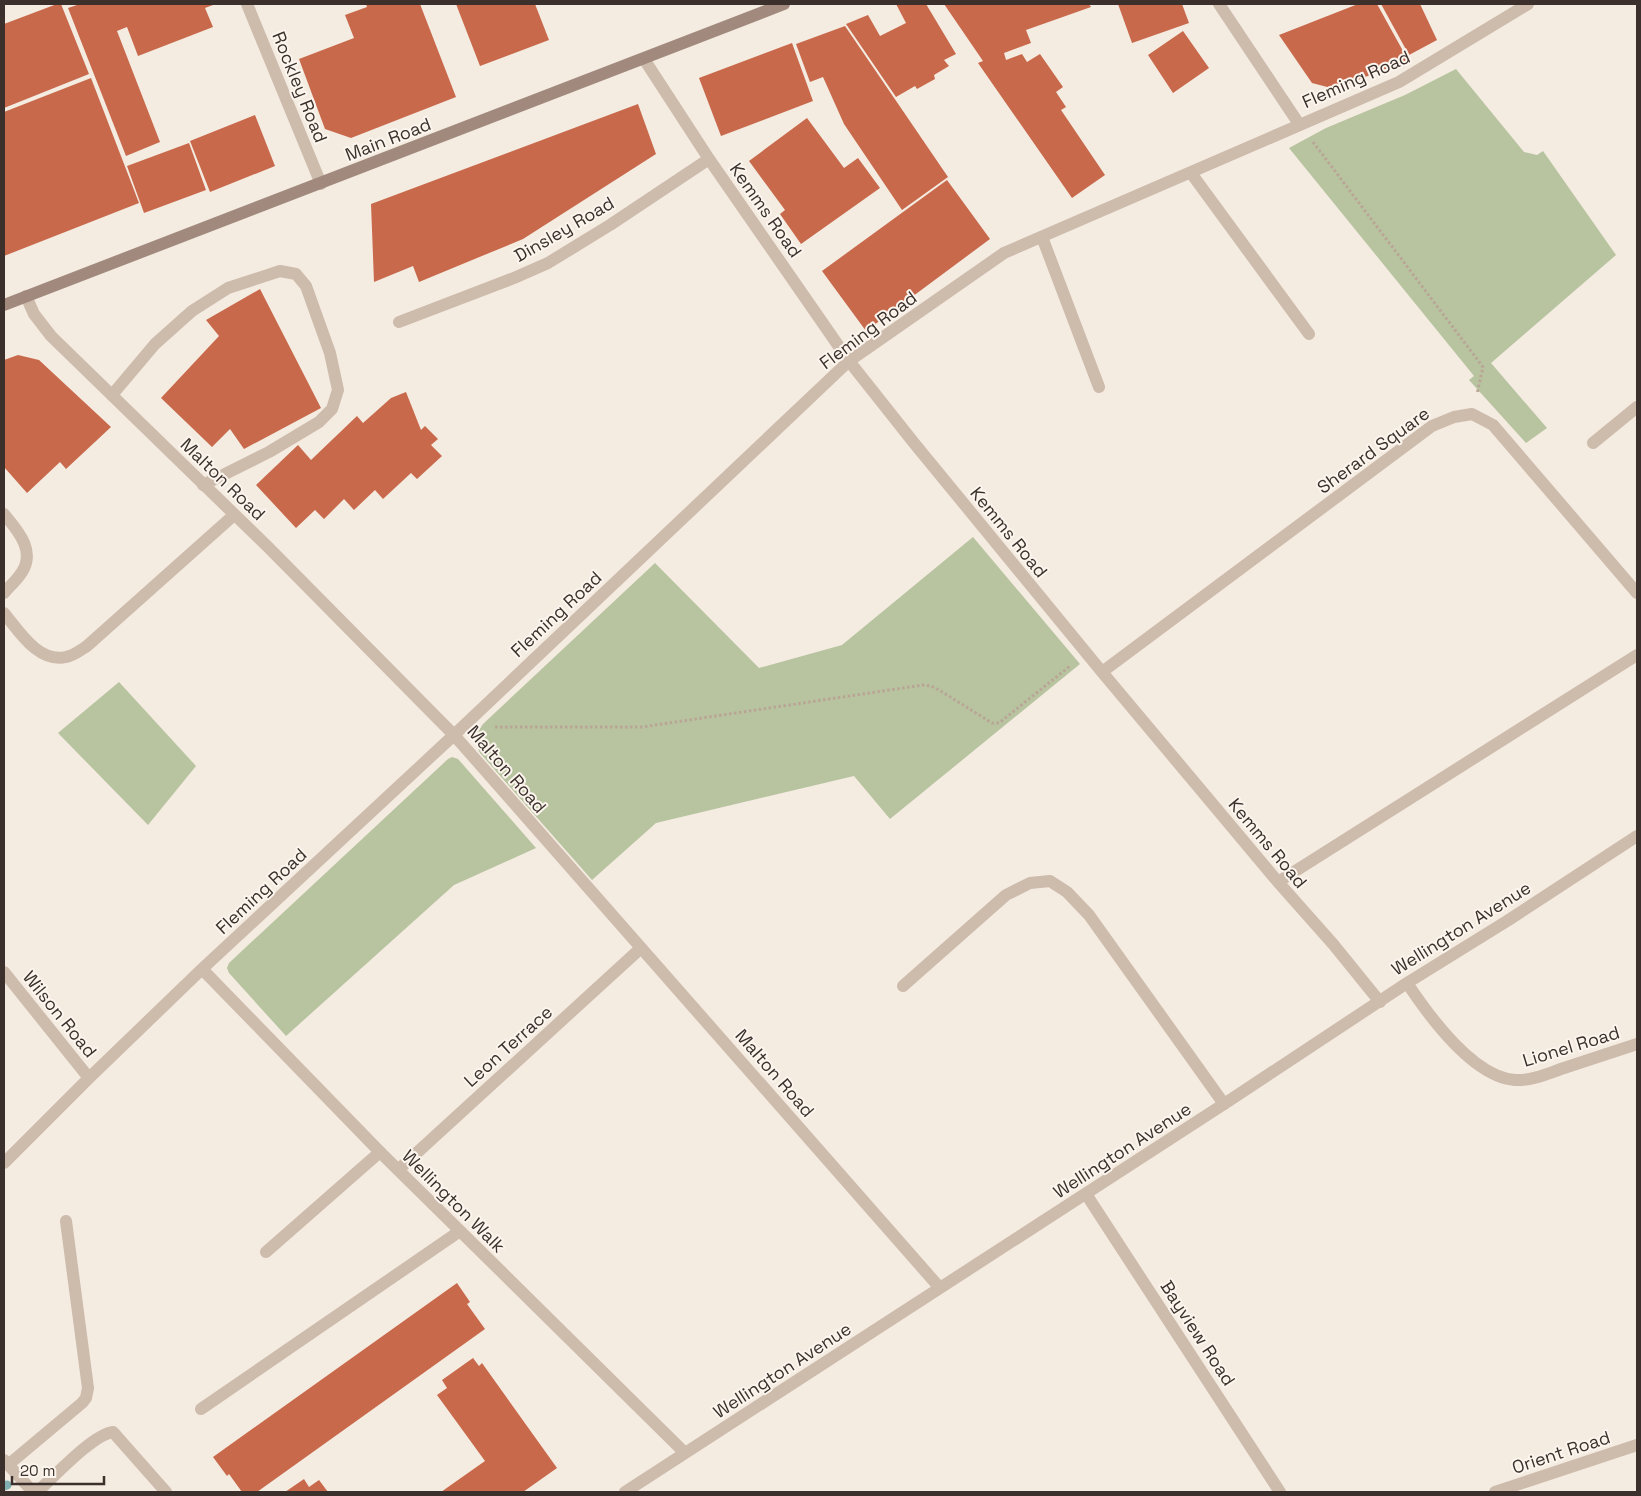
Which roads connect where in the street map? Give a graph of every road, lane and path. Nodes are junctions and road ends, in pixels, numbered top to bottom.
1 (247, 4) edge
2 (784, 4) edge
3 (1219, 4) edge
4 (1528, 4) edge
5 (644, 58) junction
6 (1299, 124) junction
7 (709, 159) junction
8 (1192, 173) junction
9 (321, 184) junction
10 (1042, 237) junction
11 (26, 296) junction
12 (4, 305) edge
13 (399, 322) dead end
14 (1309, 334) dead end
15 (848, 361) junction
16 (1098, 387) dead end
17 (112, 395) junction
18 (1637, 407) edge
19 (1472, 414) junction
20 (1593, 443) dead end
21 (203, 485) junction
22 (4, 514) edge
23 (234, 515) junction
24 (4, 593) edge
25 (1637, 593) edge
26 (4, 613) edge
27 (1637, 655) edge
28 (1102, 672) junction
29 (491, 727) dead end
30 (454, 735) junction
31 (1637, 836) edge
32 (1278, 882) junction
33 (641, 948) junction
34 (202, 970) junction
35 (4, 972) edge
36 (1407, 983) junction
37 (903, 986) dead end
38 (1380, 1002) junction
39 (1637, 1044) edge
40 (89, 1078) junction
41 (1224, 1104) junction
42 (380, 1152) junction
43 (4, 1163) edge
44 (398, 1170) junction
45 (1086, 1194) junction
46 (66, 1221) dead end
47 (460, 1231) junction
48 (266, 1252) dead end
49 (940, 1288) junction
50 (201, 1409) dead end
51 (1637, 1445) edge
52 (685, 1453) junction
53 (6, 1463) edge
54 (630, 1491) edge
55 (33, 1492) edge
56 (37, 1492) edge
57 (166, 1492) edge
58 (1280, 1492) edge
59 (1495, 1492) edge

1 - 9 street, Rockley Road
2 - 5 main road, Main Road
3 - 6 street
4 - 6 street, Fleming Road
5 - 7 street, Kemms Road
5 - 9 main road, Main Road
6 - 8 street, Fleming Road
6 - 19 path
7 - 13 street, Dinsley Road
7 - 15 street, Kemms Road
8 - 10 street, Fleming Road
8 - 14 street
9 - 11 main road, Main Road
10 - 15 street, Fleming Road
10 - 16 street
11 - 12 main road, Main Road
11 - 17 street, Malton Road
15 - 28 street, Kemms Road
15 - 30 street, Fleming Road
17 - 21 street, Malton Road
17 - 21 street
18 - 20 street
19 - 25 street
19 - 28 street, Sherard Square
21 - 23 street, Malton Road
22 - 24 street
23 - 26 street
23 - 30 street, Malton Road
27 - 32 street
28 - 29 path
28 - 32 street, Kemms Road
30 - 33 street, Malton Road
30 - 34 street, Fleming Road
31 - 36 street, Wellington Avenue
32 - 38 street, Kemms Road
33 - 44 street, Leon Terrace
33 - 49 street, Malton Road
34 - 40 street, Fleming Road
34 - 42 street, Wellington Walk
35 - 40 street, Wilson Road
36 - 38 street, Wellington Avenue
36 - 39 street, Lionel Road
37 - 41 street
38 - 41 street, Wellington Avenue
40 - 43 street, Fleming Road
41 - 45 street, Wellington Avenue
42 - 44 street, Wellington Walk
42 - 48 street
44 - 47 street, Wellington Walk
45 - 49 street, Wellington Avenue
45 - 58 street, Bayview Road
46 - 53 street
47 - 50 street
47 - 52 street, Wellington Walk
49 - 52 street, Wellington Avenue
51 - 59 street, Orient Road
52 - 54 street, Wellington Avenue
53 - 55 street
56 - 57 street

